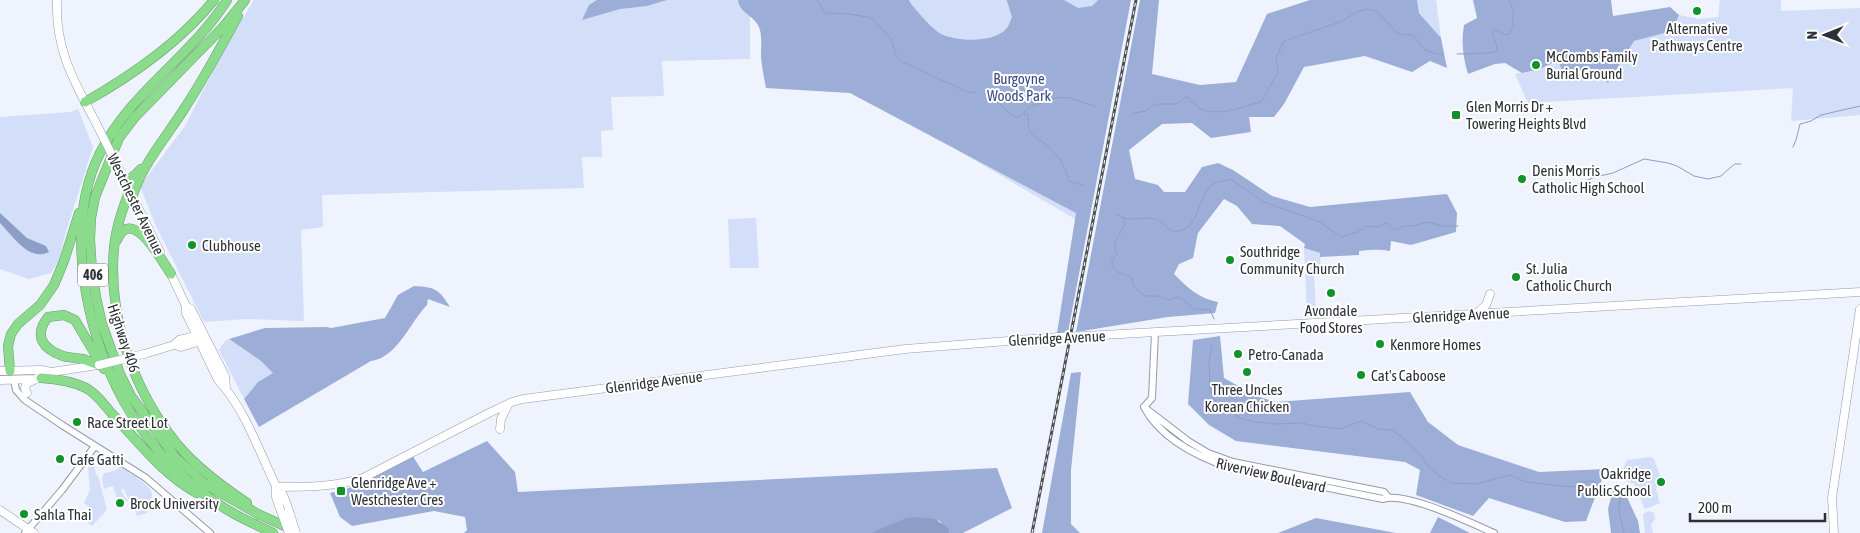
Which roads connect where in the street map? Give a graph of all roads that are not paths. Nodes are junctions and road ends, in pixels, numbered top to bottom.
1 (57, 0) edge
2 (214, 0) edge
3 (227, 0) edge
4 (245, 0) edge
5 (86, 102) junction
6 (149, 162) junction
7 (91, 176) junction
8 (128, 185) junction
9 (114, 247) junction
10 (171, 274) junction
11 (1860, 292) edge
12 (1490, 294) dead end
13 (1860, 309) edge
14 (1474, 314) junction
15 (1155, 332) junction
16 (202, 338) junction
17 (85, 363) junction
18 (98, 365) joint
19 (0, 371) edge
20 (52, 372) junction
21 (12, 376) junction
22 (39, 379) junction
23 (0, 380) edge
24 (26, 394) junction
25 (512, 402) junction
26 (35, 406) junction
27 (133, 417) junction
28 (500, 429) dead end
29 (95, 446) junction
30 (276, 487) junction
31 (306, 487) junction
32 (226, 509) junction
33 (0, 510) edge
34 (288, 510) junction
35 (281, 524) junction
36 (29, 532) edge
37 (210, 533) edge
38 (273, 533) edge
39 (289, 533) edge
40 (298, 533) edge
41 (1494, 533) edge
42 (1834, 533) edge

1 - 5 main road, Westchester Avenue
2 - 5 highway
3 - 7 highway, Highway 406 / 406
4 - 6 highway
4 - 35 highway, Highway 406 / 406
5 - 8 main road, Westchester Avenue, bridge
6 - 8 highway
6 - 8 highway
7 - 21 highway
7 - 27 highway, Highway 406 / 406
8 - 9 highway
8 - 10 main road, Westchester Avenue
9 - 10 highway
9 - 35 highway
10 - 16 main road, Westchester Avenue
11 - 14 main road, Glenridge Avenue
12 - 14 main road
13 - 42 main road
14 - 15 main road, Glenridge Avenue
15 - 25 main road, Glenridge Avenue, bridge
15 - 41 street, Riverview Boulevard
16 - 18 main road, bridge
16 - 30 main road, Westchester Avenue
17 - 18 highway
17 - 20 main road
17 - 27 highway
19 - 21 main road
20 - 21 main road
20 - 22 main road
21 - 22 main road
21 - 23 main road
21 - 24 street
21 - 26 street
22 - 24 main road
22 - 32 highway
24 - 26 street
25 - 28 main road
25 - 31 main road, Glenridge Avenue
26 - 29 street
27 - 32 highway, Highway 406 / 406
29 - 36 street
29 - 37 street
30 - 31 main road, Glenridge Avenue
30 - 34 main road, Westchester Avenue
30 - 39 main road, Westchester Avenue, bridge
31 - 34 main road
32 - 38 highway, Highway 406 / 406
33 - 36 main road
34 - 40 main road, Westchester Avenue, bridge
35 - 40 highway, Highway 406 / 406

